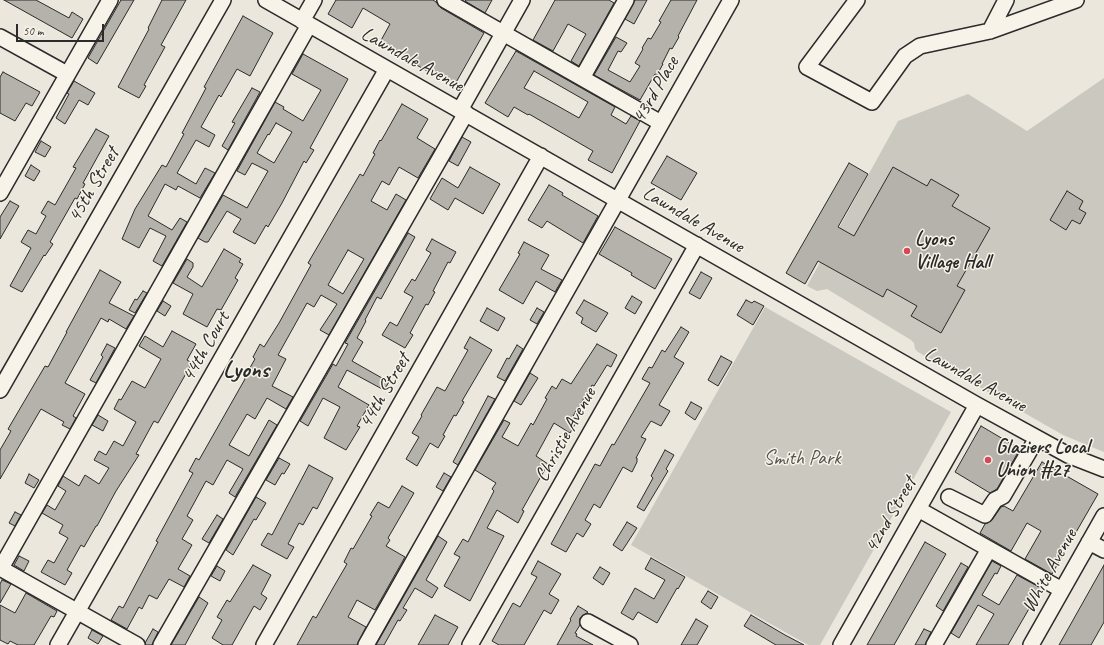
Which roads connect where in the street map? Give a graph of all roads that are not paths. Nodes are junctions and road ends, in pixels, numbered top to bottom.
1 (110, 0) edge
2 (223, 0) edge
3 (266, 0) edge
4 (314, 0) edge
5 (445, 0) edge
6 (522, 0) edge
7 (626, 0) edge
8 (731, 0) edge
9 (857, 0) edge
10 (1006, 0) edge
11 (1076, 0) edge
12 (306, 23) junction
13 (990, 31) junction
14 (503, 33) junction
15 (0, 37) edge
16 (388, 69) junction
17 (68, 74) junction
18 (582, 78) junction
19 (463, 111) junction
20 (661, 123) junction
21 (541, 156) junction
22 (0, 193) edge
23 (617, 200) junction
24 (696, 245) junction
25 (0, 390) edge
26 (977, 406) junction
27 (1037, 438) junction
28 (1104, 469) edge
29 (949, 497) dead end
30 (918, 510) junction
31 (1104, 516) edge
32 (1089, 542) junction
33 (989, 549) junction
34 (1104, 550) edge
35 (1, 568) edge
36 (1062, 590) junction
37 (77, 612) junction
38 (588, 622) dead end
39 (58, 645) edge
40 (137, 645) edge
41 (161, 645) edge
42 (264, 645) edge
43 (366, 645) edge
44 (470, 645) edge
45 (630, 645) edge
46 (840, 645) edge
47 (934, 645) edge
48 (1031, 645) edge

1 - 17 street
2 - 25 street, 45th Street
3 - 12 street, Lawndale Avenue
4 - 12 street
5 - 14 street
6 - 14 street
7 - 18 street
8 - 20 street, 43rd Place
9 - 13 street
10 - 13 street
11 - 13 street
12 - 16 street, Lawndale Avenue
12 - 35 street
14 - 18 street
14 - 19 street
15 - 17 street
16 - 19 street, Lawndale Avenue
16 - 37 street, 44th Court
17 - 22 street
18 - 20 street
19 - 21 street, Lawndale Avenue
19 - 41 street
20 - 23 street, 43rd Place
21 - 23 street, Lawndale Avenue
21 - 42 street, 44th Street
23 - 24 street, Lawndale Avenue
23 - 43 street, 43rd Place
24 - 26 street, Lawndale Avenue
24 - 44 street, Christie Avenue
26 - 27 street, Lawndale Avenue
26 - 30 street, 42nd Street
27 - 28 street, Lawndale Avenue
27 - 29 street
30 - 33 street
30 - 46 street, 42nd Street
31 - 32 street, White Avenue
32 - 34 street
32 - 36 street, White Avenue
33 - 36 street
33 - 47 street
35 - 37 street
36 - 48 street, White Avenue
37 - 39 street, 44th Court
37 - 40 street
38 - 45 street

